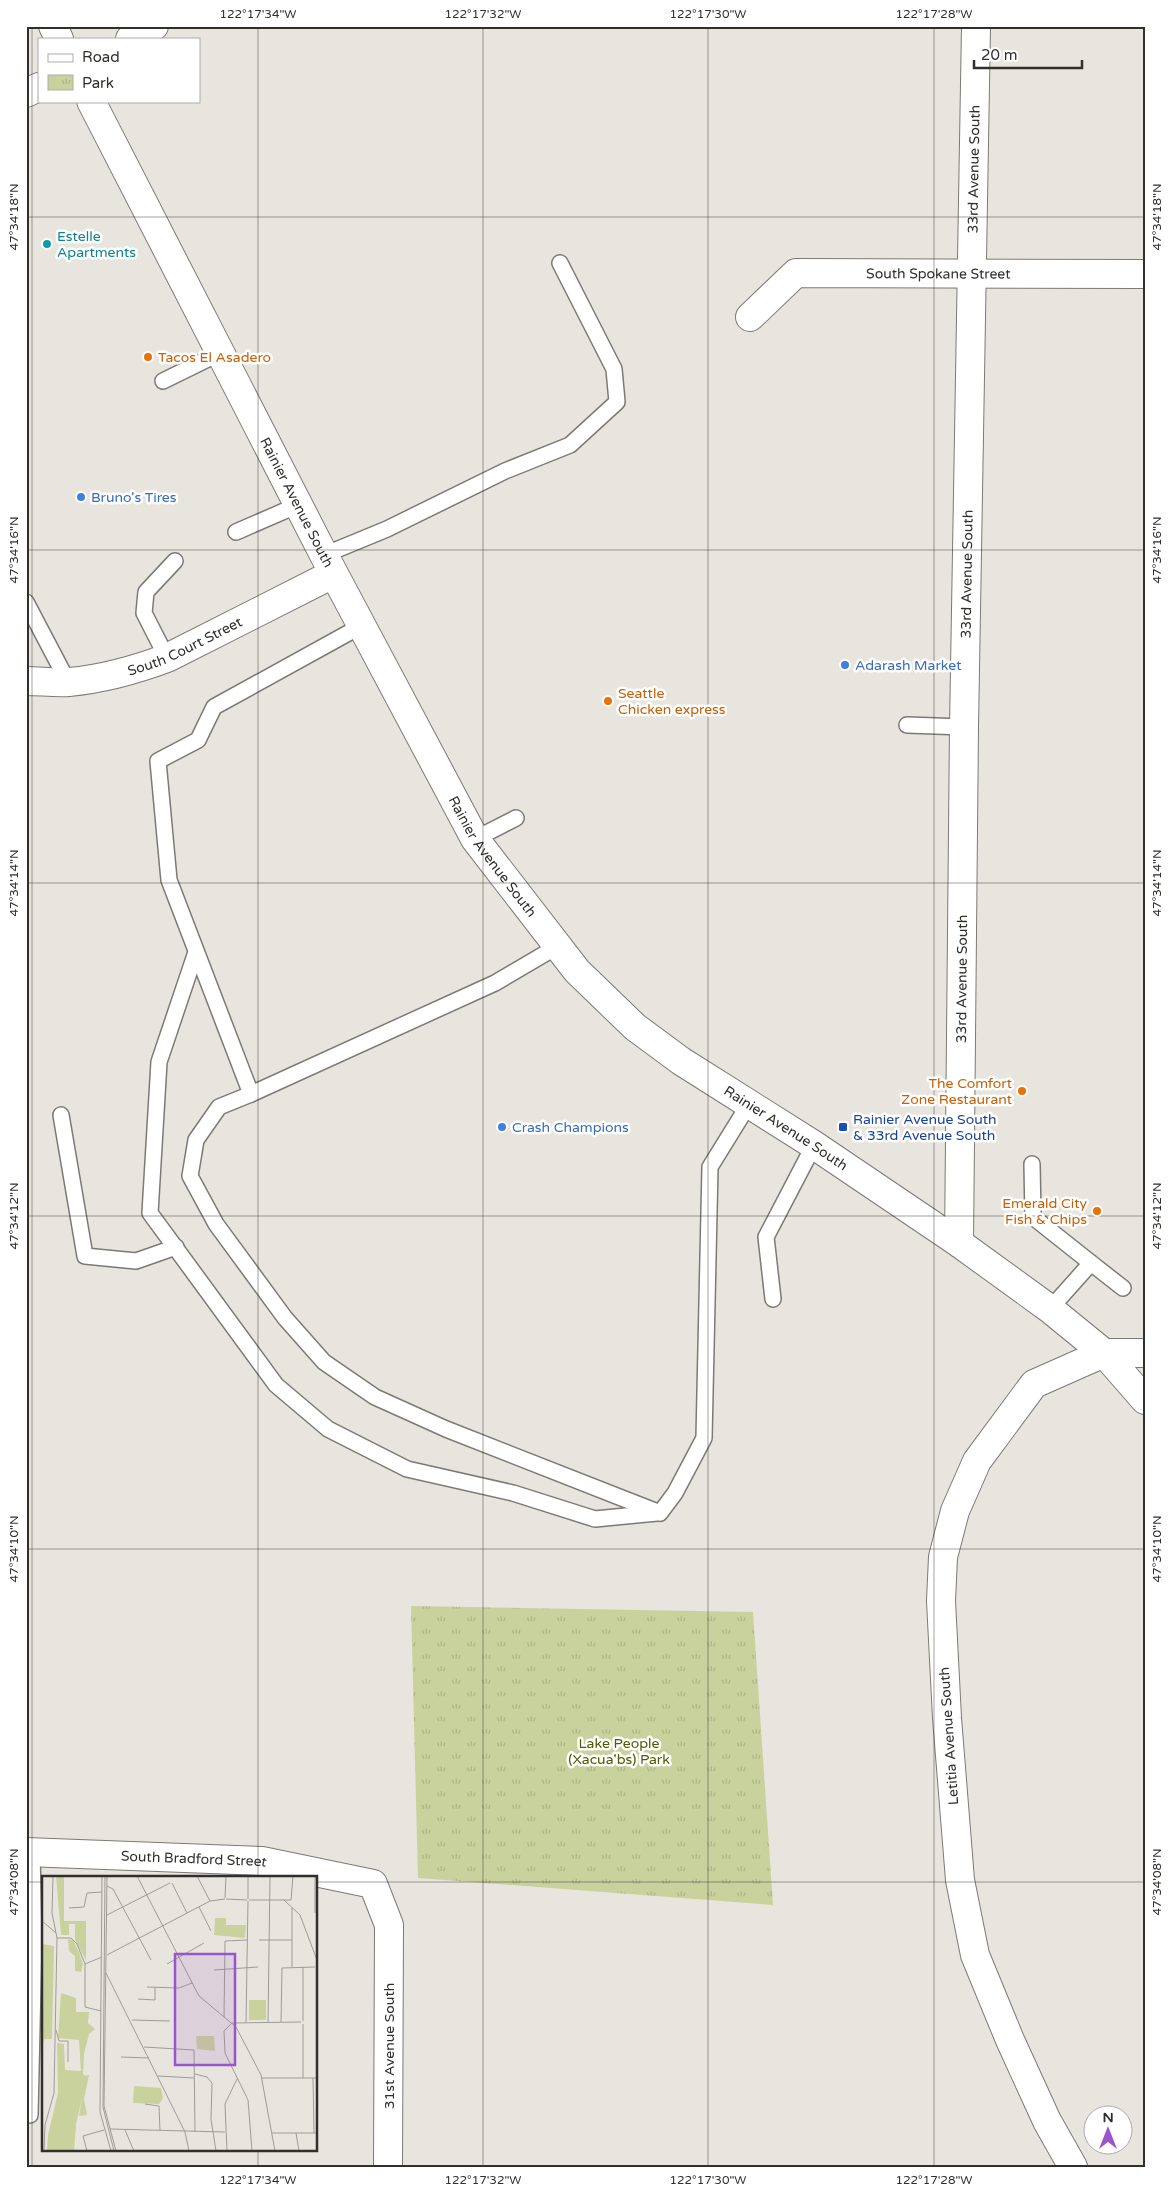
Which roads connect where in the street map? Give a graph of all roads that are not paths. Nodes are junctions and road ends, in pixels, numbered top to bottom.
1 (53, 26) edge
2 (154, 26) edge
3 (976, 26) edge
4 (59, 38) edge
5 (132, 38) edge
6 (38, 88) edge
7 (26, 94) edge
8 (92, 102) edge
9 (560, 263) dead end
10 (1145, 274) edge
11 (971, 275) junction
12 (750, 316) dead end
13 (220, 352) junction
14 (163, 381) dead end
15 (298, 505) junction
16 (236, 532) dead end
17 (175, 561) dead end
18 (328, 564) junction
19 (26, 602) edge
20 (361, 626) junction
21 (167, 658) junction
22 (26, 681) edge
23 (68, 682) junction
24 (908, 725) dead end
25 (964, 727) junction
26 (516, 818) dead end
27 (475, 839) junction
28 (558, 946) junction
29 (196, 952) junction
30 (251, 1094) junction
31 (749, 1104) junction
32 (61, 1114) dead end
33 (814, 1145) junction
34 (1032, 1164) dead end
35 (959, 1243) junction
36 (176, 1247) junction
37 (1091, 1263) junction
38 (1123, 1288) dead end
39 (773, 1299) dead end
40 (1050, 1309) junction
41 (1104, 1352) junction
42 (1145, 1353) edge
43 (1145, 1400) edge
44 (660, 1513) junction
45 (29, 1852) edge
46 (389, 1925) joint
47 (30, 2115) dead end
48 (388, 2167) edge
49 (1073, 2167) edge

1 - 4 street
2 - 5 street
3 - 11 street, 33rd Avenue South
6 - 7 street
8 - 13 street, Rainier Avenue South
9 - 18 lane
10 - 11 street, South Spokane Street
11 - 12 street, South Spokane Street
11 - 25 street, 33rd Avenue South
13 - 14 lane
13 - 15 street, Rainier Avenue South
15 - 16 lane
15 - 18 street, Rainier Avenue South
17 - 21 lane
18 - 20 street, Rainier Avenue South
18 - 21 street, South Court Street
19 - 23 lane
20 - 27 street, Rainier Avenue South
20 - 29 lane
21 - 23 street, South Court Street
22 - 23 street, South Court Street
24 - 25 lane
25 - 35 street, 33rd Avenue South
26 - 27 lane
27 - 28 street, Rainier Avenue South
28 - 30 lane
28 - 31 street, Rainier Avenue South
29 - 30 lane
29 - 36 lane
30 - 44 lane
31 - 33 street, Rainier Avenue South
31 - 44 lane
32 - 36 lane
33 - 35 street, Rainier Avenue South
33 - 39 lane
34 - 37 lane
35 - 40 street, Rainier Avenue South
36 - 44 lane
37 - 38 lane
37 - 40 lane
40 - 41 street, Rainier Avenue South
41 - 42 street
41 - 43 street, Rainier Avenue South
41 - 49 street, Letitia Avenue South
45 - 46 street, South Bradford Street
45 - 47 lane
46 - 48 street, 31st Avenue South

